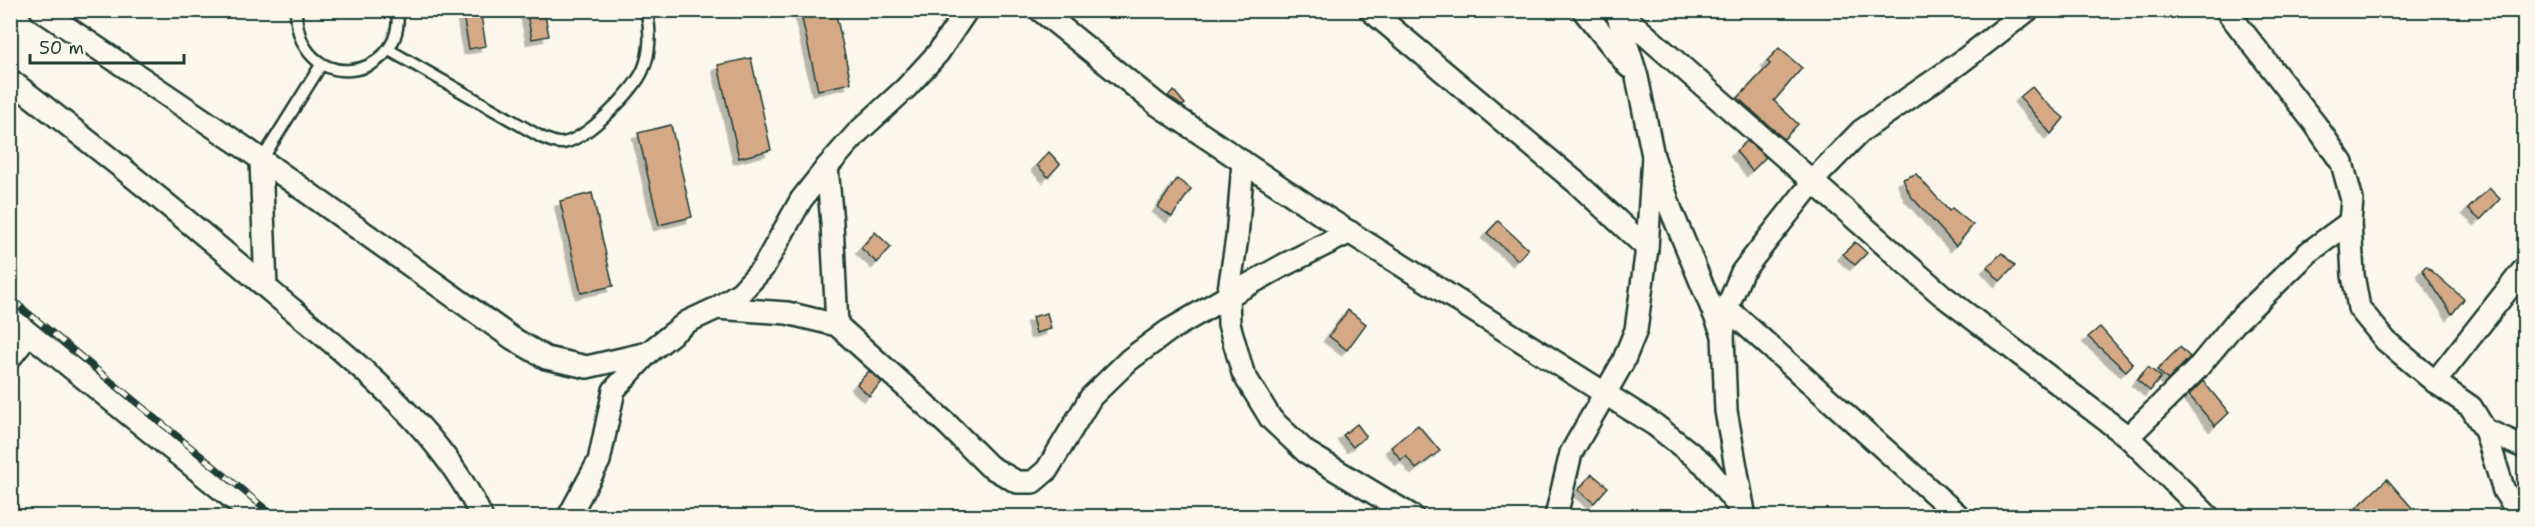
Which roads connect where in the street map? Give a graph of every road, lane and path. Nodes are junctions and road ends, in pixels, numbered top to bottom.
1 (41, 10) edge
2 (296, 10) edge
3 (397, 10) edge
4 (646, 10) edge
5 (968, 10) edge
6 (1040, 10) edge
7 (1370, 10) edge
8 (1583, 10) edge
9 (1617, 10) edge
10 (2028, 10) edge
11 (2226, 10) edge
12 (389, 50) junction
13 (321, 65) junction
14 (1637, 77) junction
15 (10, 80) edge
16 (1653, 156) junction
17 (261, 161) junction
18 (1243, 162) junction
19 (827, 167) junction
20 (1813, 182) junction
21 (2350, 222) junction
22 (1350, 232) junction
23 (1647, 248) junction
24 (2524, 269) edge
25 (266, 287) junction
26 (1228, 296) junction
27 (717, 308) junction
28 (1727, 308) junction
29 (10, 318) edge
30 (837, 325) junction
31 (29, 334) junction
32 (1723, 335) junction
33 (648, 352) junction
34 (10, 358) edge
35 (2436, 382) junction
36 (1605, 393) junction
37 (2485, 430) junction
38 (2128, 437) junction
39 (2524, 447) edge
40 (1745, 514) edge
41 (254, 516) edge
42 (481, 516) edge
43 (569, 516) edge
44 (1412, 516) edge
45 (1556, 516) edge
46 (1959, 516) edge
47 (2208, 516) edge
48 (2521, 516) edge

1 - 17 street
2 - 13 lane
3 - 12 lane
4 - 12 lane
5 - 19 street
6 - 18 street
7 - 23 street
8 - 14 street
9 - 14 street
9 - 20 street
10 - 20 street
11 - 21 street
12 - 13 lane
13 - 17 lane
14 - 16 street
15 - 25 street
16 - 23 street
16 - 32 street
17 - 25 street
17 - 33 street
18 - 22 street
18 - 26 street
19 - 27 street
19 - 30 street
20 - 28 street
20 - 38 street
21 - 35 street
21 - 38 street
22 - 26 street
22 - 36 street
23 - 36 street
24 - 35 street
25 - 42 street
26 - 30 street
26 - 44 street
27 - 30 street
27 - 33 street
28 - 32 street
28 - 46 street
29 - 31 street
31 - 34 street
31 - 41 street
32 - 40 street
33 - 43 street
35 - 37 street
36 - 40 street
36 - 45 street
37 - 39 street
37 - 48 street
38 - 47 street

